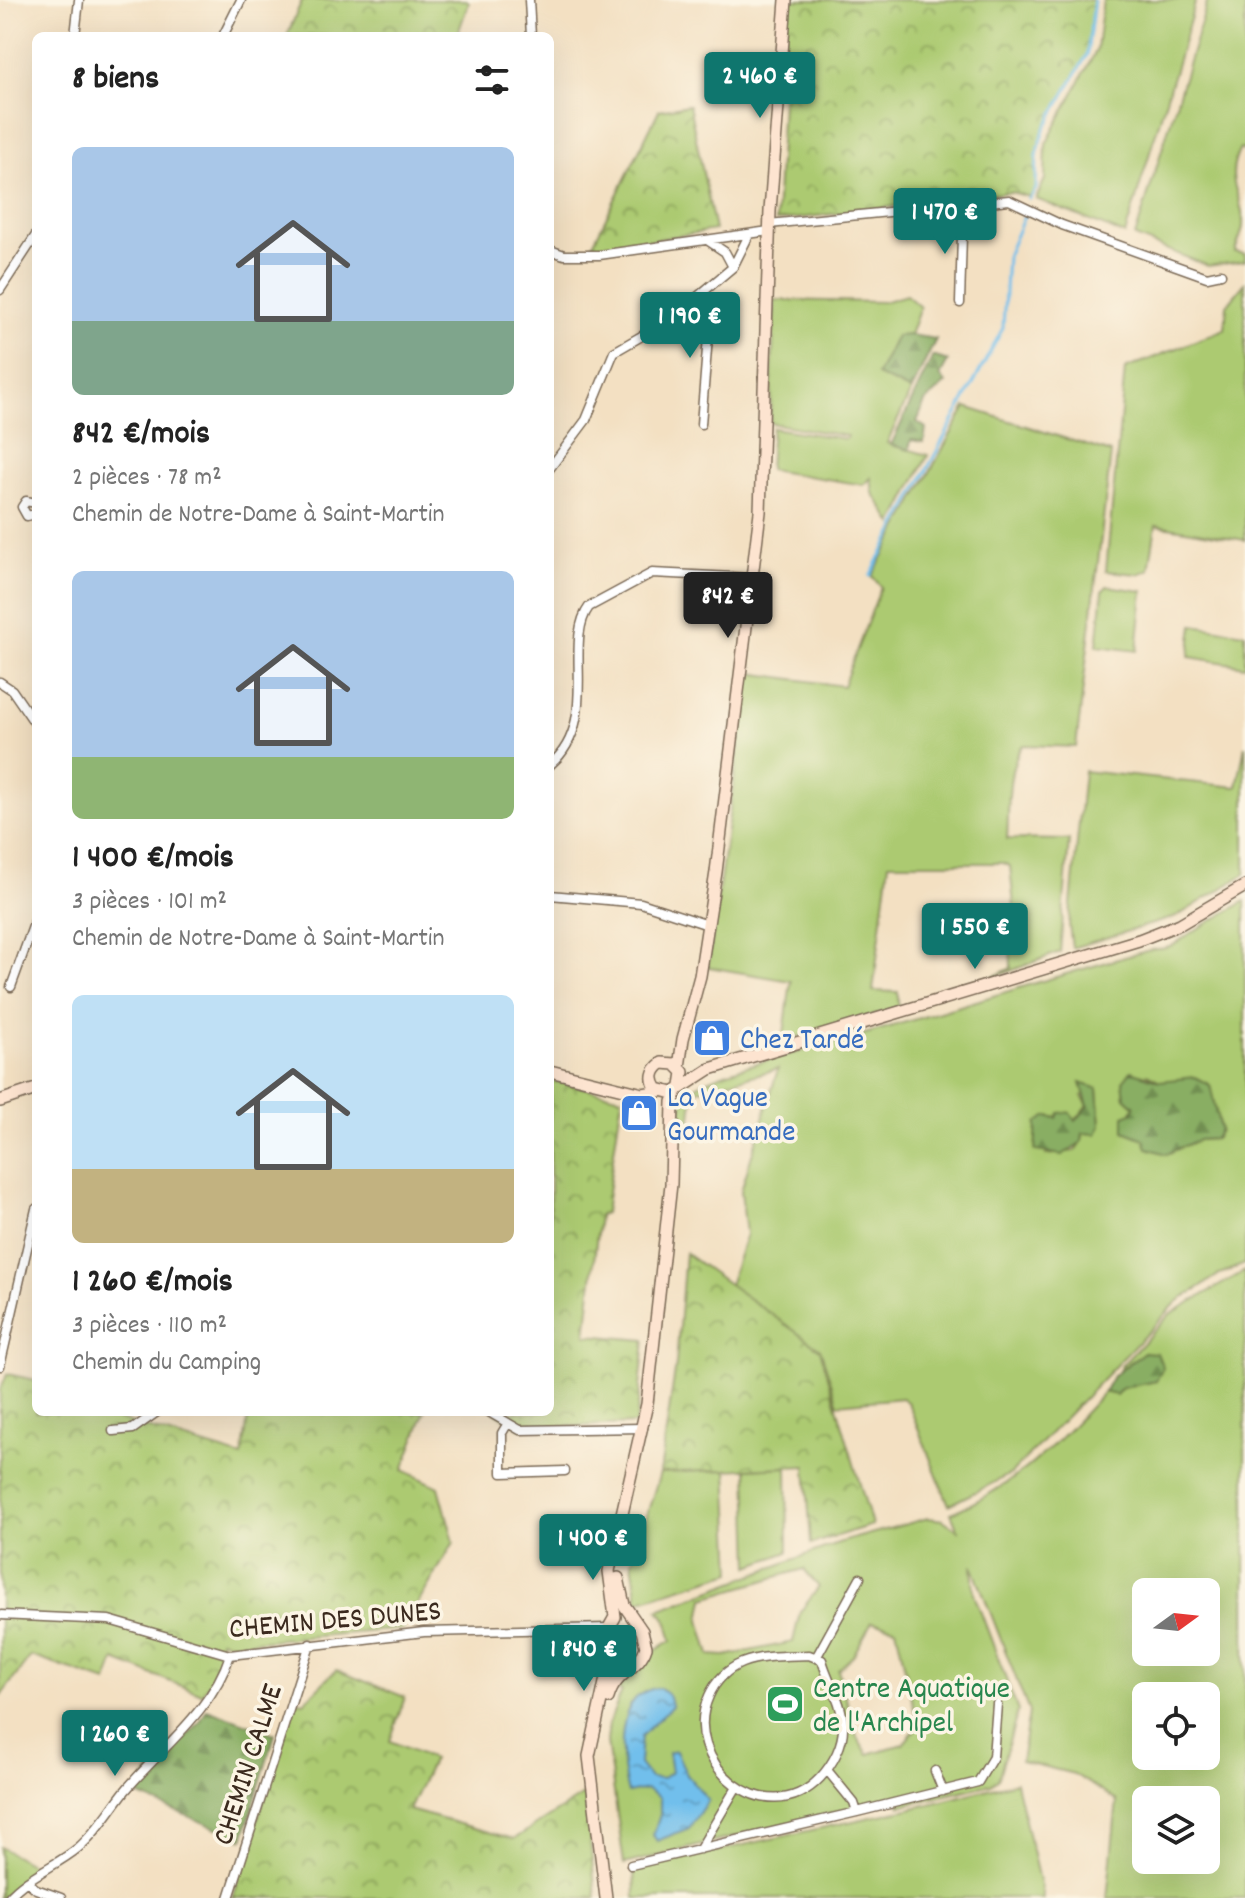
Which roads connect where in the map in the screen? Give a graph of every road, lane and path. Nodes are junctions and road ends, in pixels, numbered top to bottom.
1 (79, 0) edge
2 (241, 0) edge
3 (529, 0) edge
4 (786, 0) edge
5 (75, 32) edge
6 (225, 32) edge
7 (531, 32) edge
8 (956, 207) junction
9 (769, 228) junction
10 (749, 235) junction
11 (707, 240) junction
12 (32, 241) edge
13 (554, 251) edge
14 (733, 267) junction
15 (1221, 274) dead end
16 (0, 290) edge
17 (703, 293) junction
18 (960, 303) dead end
19 (701, 424) dead end
20 (554, 463) edge
21 (32, 502) edge
22 (32, 515) edge
23 (754, 578) junction
24 (0, 682) edge
25 (32, 719) edge
26 (554, 760) edge
27 (1245, 886) edge
28 (554, 895) edge
29 (708, 925) junction
30 (32, 929) edge
31 (11, 987) dead end
32 (676, 1066) junction
33 (710, 1069) junction
34 (554, 1072) edge
35 (653, 1080) junction
36 (679, 1088) junction
37 (32, 1090) edge
38 (630, 1091) junction
39 (661, 1092) junction
40 (0, 1101) edge
41 (674, 1118) junction
42 (32, 1226) edge
43 (0, 1366) edge
44 (151, 1416) edge
45 (496, 1416) edge
46 (508, 1423) junction
47 (643, 1428) junction
48 (113, 1431) dead end
49 (565, 1471) dead end
50 (614, 1550) junction
51 (860, 1578) dead end
52 (0, 1615) edge
53 (635, 1625) junction
54 (609, 1627) junction
55 (582, 1631) junction
56 (310, 1644) junction
57 (604, 1654) junction
58 (230, 1655) junction
59 (817, 1656) junction
60 (630, 1666) junction
61 (997, 1704) dead end
62 (593, 1731) junction
63 (827, 1770) junction
64 (935, 1771) dead end
65 (736, 1788) junction
66 (943, 1791) junction
67 (857, 1812) junction
68 (700, 1850) junction
69 (631, 1865) dead end
70 (27, 1881) junction
71 (8, 1898) edge
72 (61, 1898) edge
73 (229, 1898) edge
74 (606, 1898) edge

1 - 5 street
2 - 6 street
3 - 7 street
4 - 9 street
8 - 9 street
8 - 15 street
8 - 18 street
9 - 10 street
9 - 23 street
10 - 11 street
10 - 14 street
11 - 13 street
11 - 14 street
12 - 16 street
14 - 17 street
17 - 19 street
17 - 20 street
21 - 22 street
23 - 26 street
23 - 29 street
24 - 25 street
27 - 33 street
28 - 29 street
29 - 32 street
30 - 31 street
32 - 33 street
32 - 35 street
32 - 36 street
33 - 36 street
34 - 38 street
35 - 38 street
35 - 39 street
36 - 39 street
36 - 41 street
37 - 40 street
38 - 39 street
39 - 41 street
41 - 47 street
42 - 43 street
44 - 48 street
45 - 46 street
46 - 47 street
46 - 49 street
47 - 50 street
50 - 53 street
50 - 54 street
51 - 59 street
52 - 58 street, CHEMIN DES DUNES
53 - 54 street
53 - 60 street
54 - 55 street, CHEMIN DES DUNES
54 - 57 street
55 - 56 street, CHEMIN DES DUNES
55 - 57 street
56 - 58 street, CHEMIN DES DUNES
56 - 73 street, CHEMIN CALME
57 - 60 street
57 - 62 street
58 - 70 street
59 - 63 street
59 - 65 street
60 - 62 street
61 - 66 street
62 - 74 street
63 - 65 street
63 - 67 street
64 - 66 street
65 - 68 street
66 - 67 street
67 - 68 street
68 - 69 street
70 - 71 street
70 - 72 street

